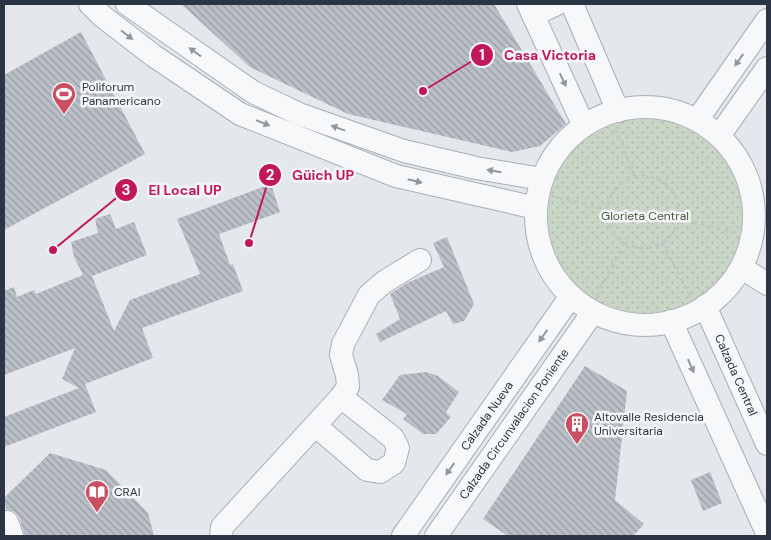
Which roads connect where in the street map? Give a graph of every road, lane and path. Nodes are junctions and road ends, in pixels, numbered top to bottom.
1 (127, 4) edge
2 (557, 4) edge
3 (572, 4) edge
4 (94, 5) edge
5 (531, 10) edge
6 (767, 20) edge
7 (767, 68) edge
8 (253, 92) junction
9 (613, 112) junction
10 (240, 114) junction
11 (697, 120) junction
12 (584, 126) junction
13 (719, 136) junction
14 (635, 177) junction
15 (539, 194) junction
16 (607, 209) junction
17 (678, 218) junction
18 (755, 242) edge
19 (624, 243) junction
20 (662, 243) junction
21 (420, 260) dead end
22 (767, 284) edge
23 (571, 296) junction
24 (701, 308) junction
25 (591, 311) junction
26 (671, 321) junction
27 (341, 397) junction
28 (316, 426) junction
29 (767, 444) edge
30 (767, 533) edge
31 (221, 536) edge
32 (403, 536) edge
33 (436, 536) edge

8 -> 1 street
2 - 5 street
3 - 9 street
4 -> 10 street
5 -> 12 street
6 -> 11 street
7 - 13 street
8 - 10 street
15 -> 8 street
9 - 11 street
9 - 12 street
9 - 14 path
10 -> 15 street
11 - 13 street
12 - 15 street
13 - 18 street
14 - 16 path
14 - 17 path
15 - 16 path
15 - 23 street
16 - 19 path
17 - 18 path
17 - 20 path
18 - 22 street
18 - 24 street
19 - 20 path
19 - 25 path
20 - 24 path
21 - 27 street
23 - 25 street
23 -> 32 street, Calzada Nueva
24 - 26 street
24 - 29 street, Calzada Central
25 - 26 street
25 - 33 street, Calzada Circunvalacion Poniente
26 -> 30 street
27 - 28 street
27 - 28 street
28 - 31 street

